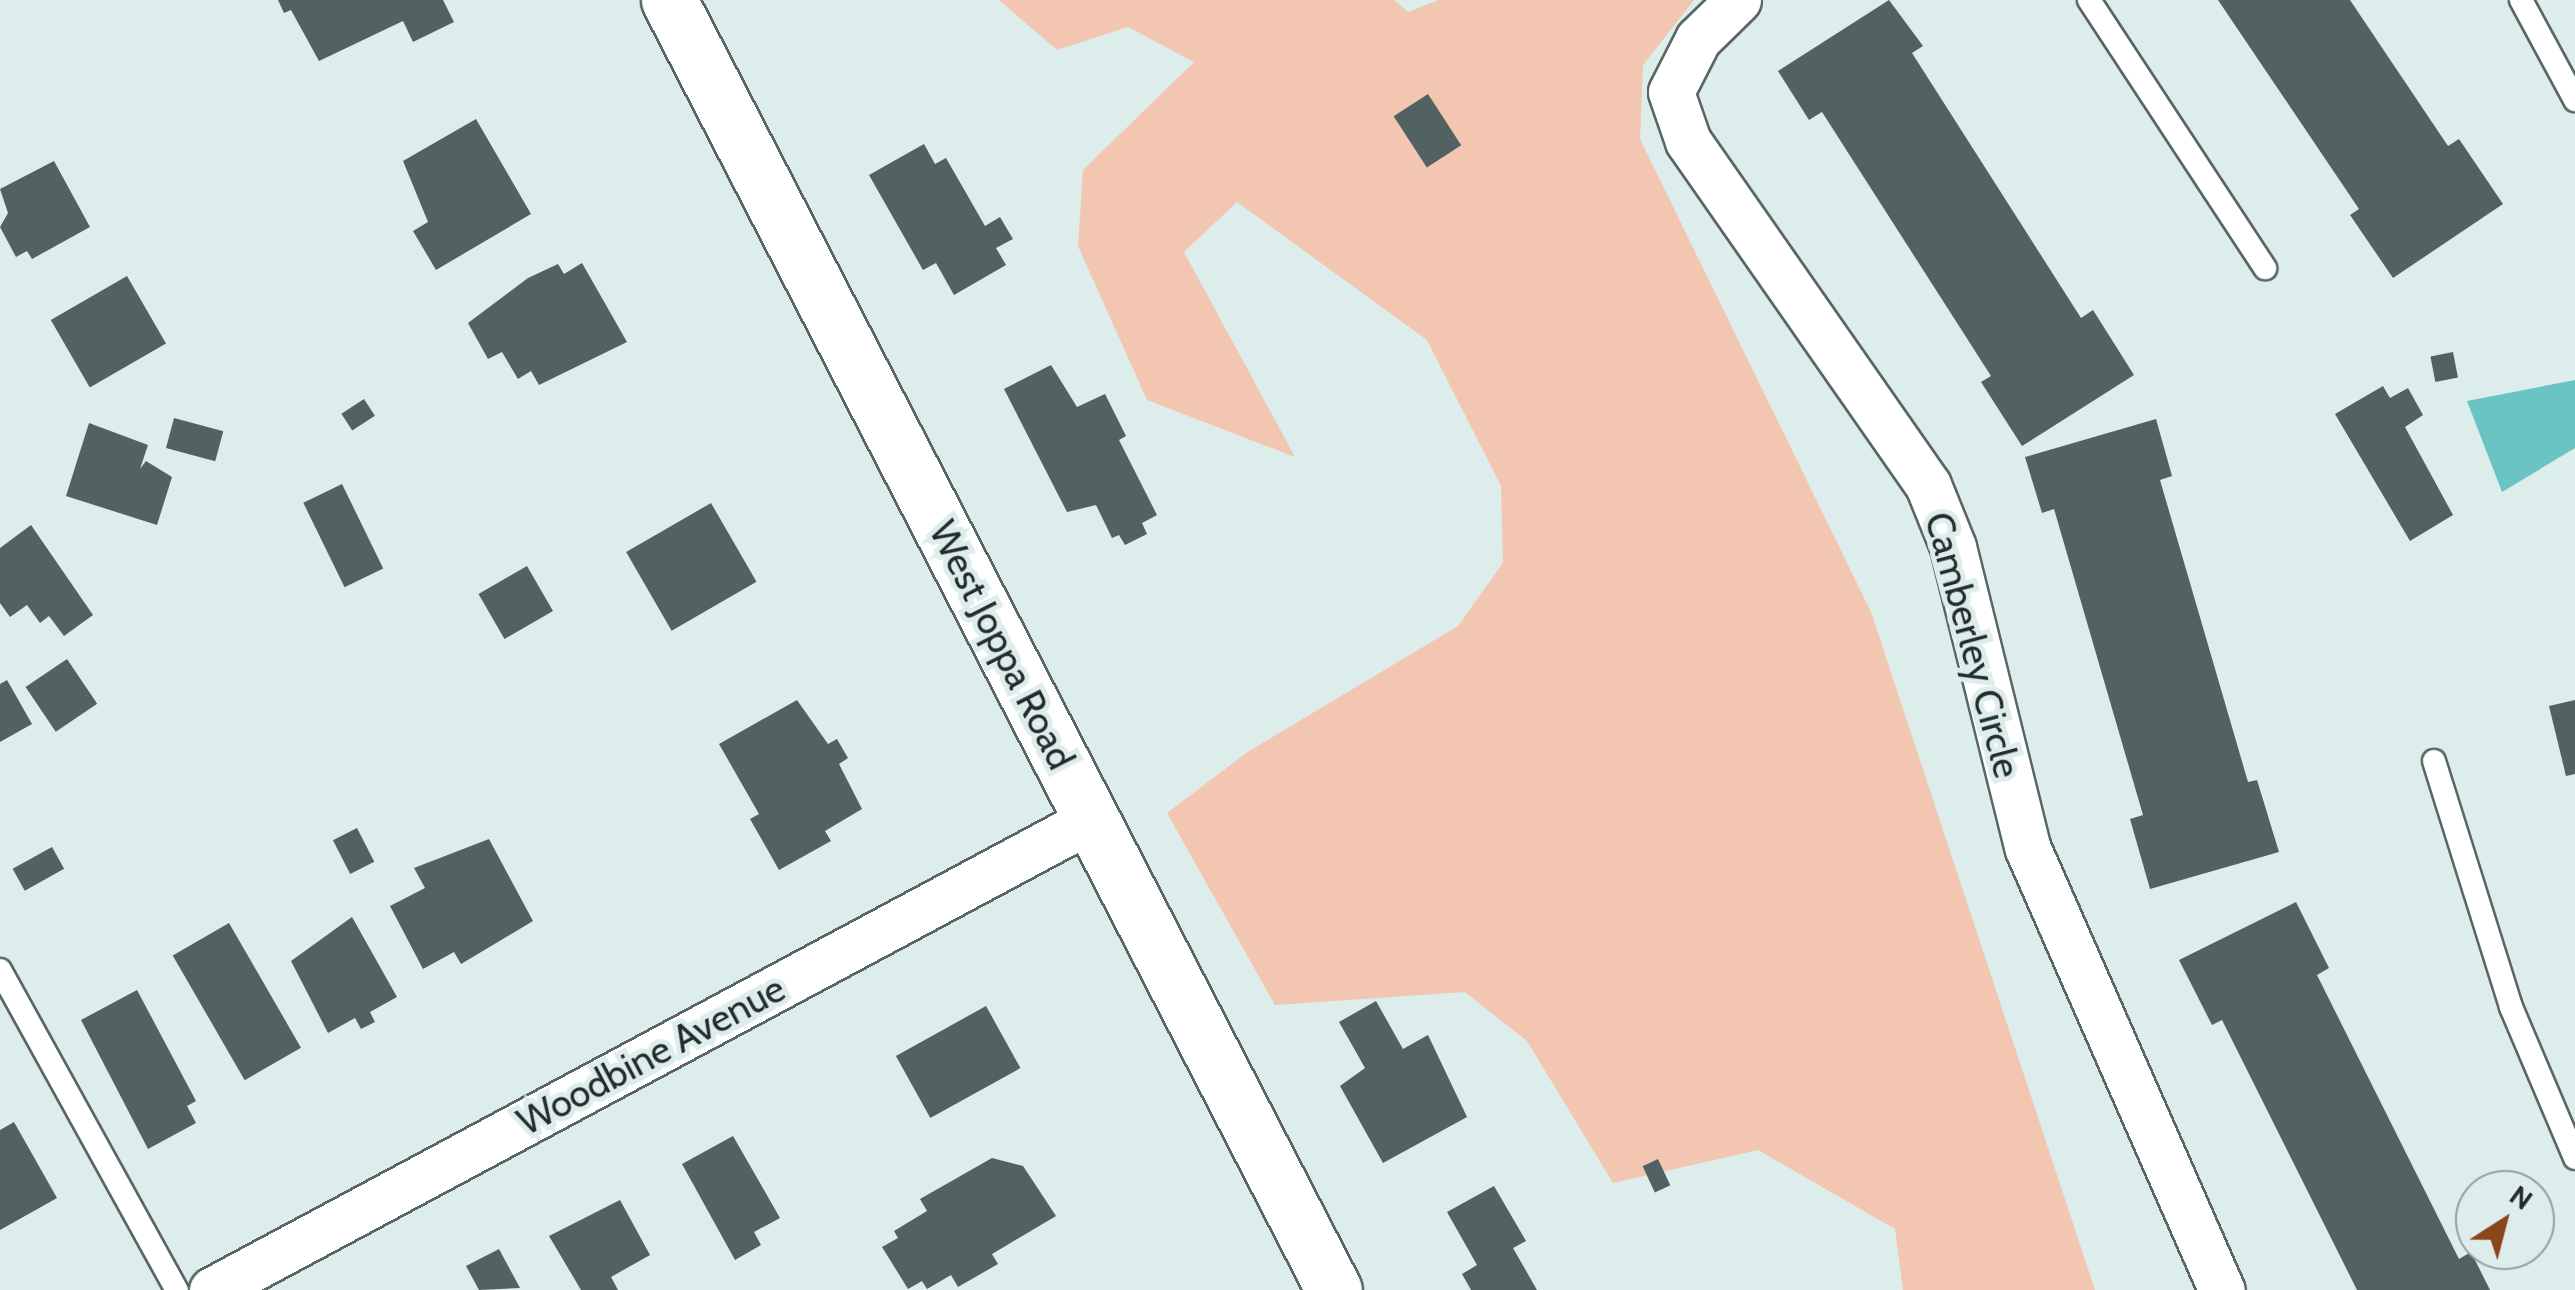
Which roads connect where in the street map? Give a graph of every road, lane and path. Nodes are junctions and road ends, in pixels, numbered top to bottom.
1 (669, 0) edge
2 (1738, 0) edge
3 (2089, 0) edge
4 (2522, 0) edge
5 (2575, 100) edge
6 (2265, 268) dead end
7 (2434, 760) dead end
8 (1090, 820) junction
9 (0, 970) edge
10 (2575, 1158) edge
11 (178, 1290) edge
12 (212, 1290) edge
13 (1334, 1290) edge
14 (2222, 1290) edge

1 - 8 street, West Joppa Road
2 - 14 street, Camberley Circle
3 - 6 lane
4 - 5 lane
7 - 10 lane
8 - 12 street, Woodbine Avenue
8 - 13 street, West Joppa Road
9 - 11 lane

